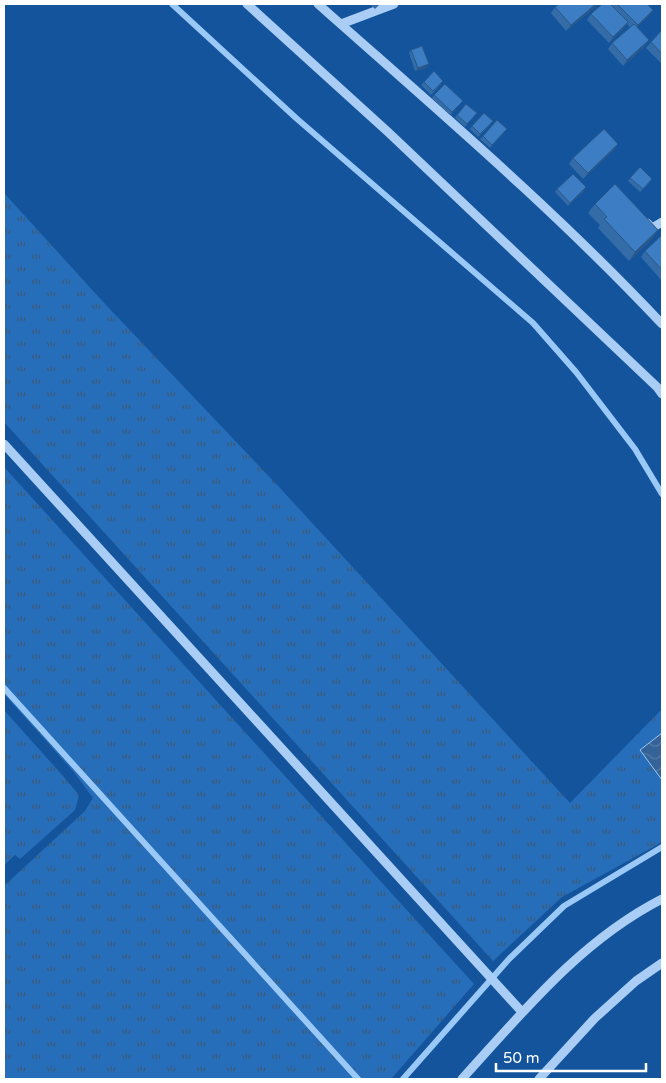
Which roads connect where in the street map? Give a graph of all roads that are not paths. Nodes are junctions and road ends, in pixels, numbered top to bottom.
1 (247, 4) edge
2 (318, 4) edge
3 (394, 4) edge
4 (341, 24) junction
5 (640, 214) edge
6 (662, 222) edge
7 (662, 324) edge
8 (662, 394) edge
9 (4, 444) edge
10 (662, 899) edge
11 (662, 963) edge
12 (522, 1012) junction
13 (462, 1079) edge
14 (539, 1079) edge

1 - 8 street
2 - 4 street
3 - 4 street
4 - 7 street
5 - 6 street
9 - 12 street
10 - 12 street
11 - 14 street
12 - 13 street

